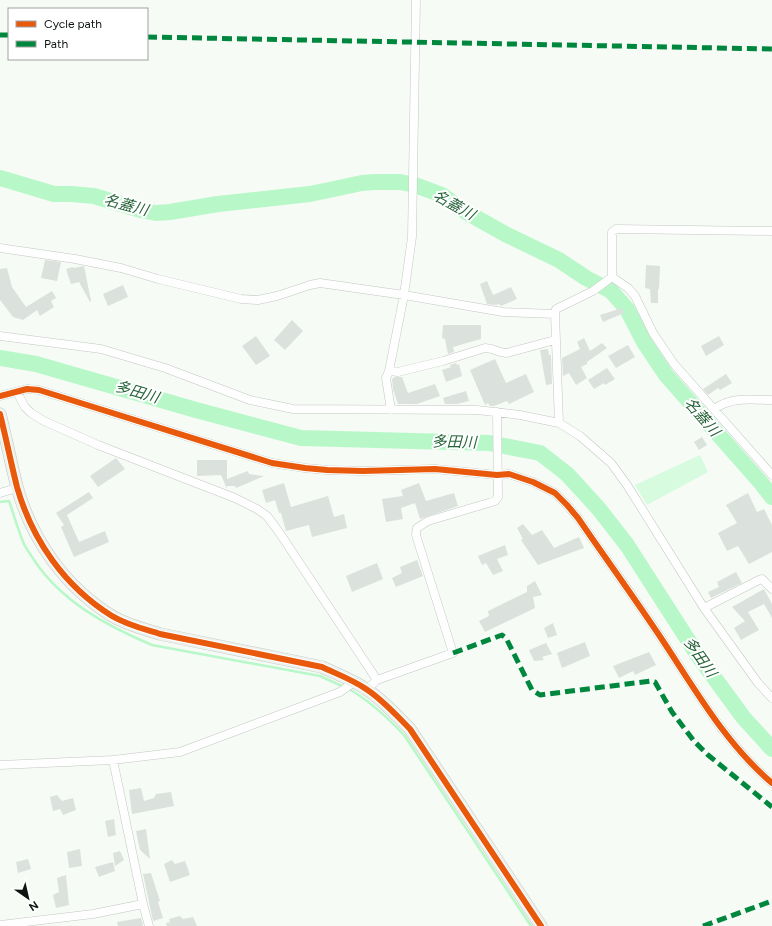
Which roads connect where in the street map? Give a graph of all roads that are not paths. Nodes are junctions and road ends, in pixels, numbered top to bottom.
1 (416, 0) edge
2 (772, 230) edge
3 (0, 248) edge
4 (610, 278) junction
5 (404, 295) junction
6 (555, 314) junction
7 (0, 336) edge
8 (555, 340) junction
9 (389, 371) junction
10 (17, 392) junction
11 (0, 396) edge
12 (772, 400) edge
13 (714, 409) junction
14 (390, 410) junction
15 (0, 414) edge
16 (497, 415) junction
17 (559, 423) junction
18 (498, 473) junction
19 (772, 475) edge
20 (18, 488) junction
21 (0, 493) edge
22 (772, 589) edge
23 (704, 608) junction
24 (377, 680) junction
25 (349, 686) junction
26 (366, 689) junction
27 (772, 698) edge
28 (113, 760) junction
29 (0, 765) edge
30 (772, 783) edge
31 (143, 904) junction
32 (0, 925) edge
33 (149, 926) edge
34 (541, 926) edge

1 - 5 street
2 - 4 street
3 - 5 street
4 - 6 street
4 - 13 street
5 - 6 street
5 - 9 street
6 - 8 street
7 - 14 street
8 - 9 street
8 - 17 street
9 - 14 street
10 - 11 street
10 - 18 street
10 - 24 street
12 - 13 street
13 - 19 street
14 - 16 street
15 - 20 street
16 - 17 street
16 - 18 street
17 - 23 street
18 - 24 street
18 - 30 street
20 - 21 street
20 - 25 street
22 - 23 street
23 - 27 street
24 - 26 street
25 - 26 street
25 - 28 street
26 - 34 street
28 - 29 street
28 - 31 street
31 - 32 street
31 - 33 street

